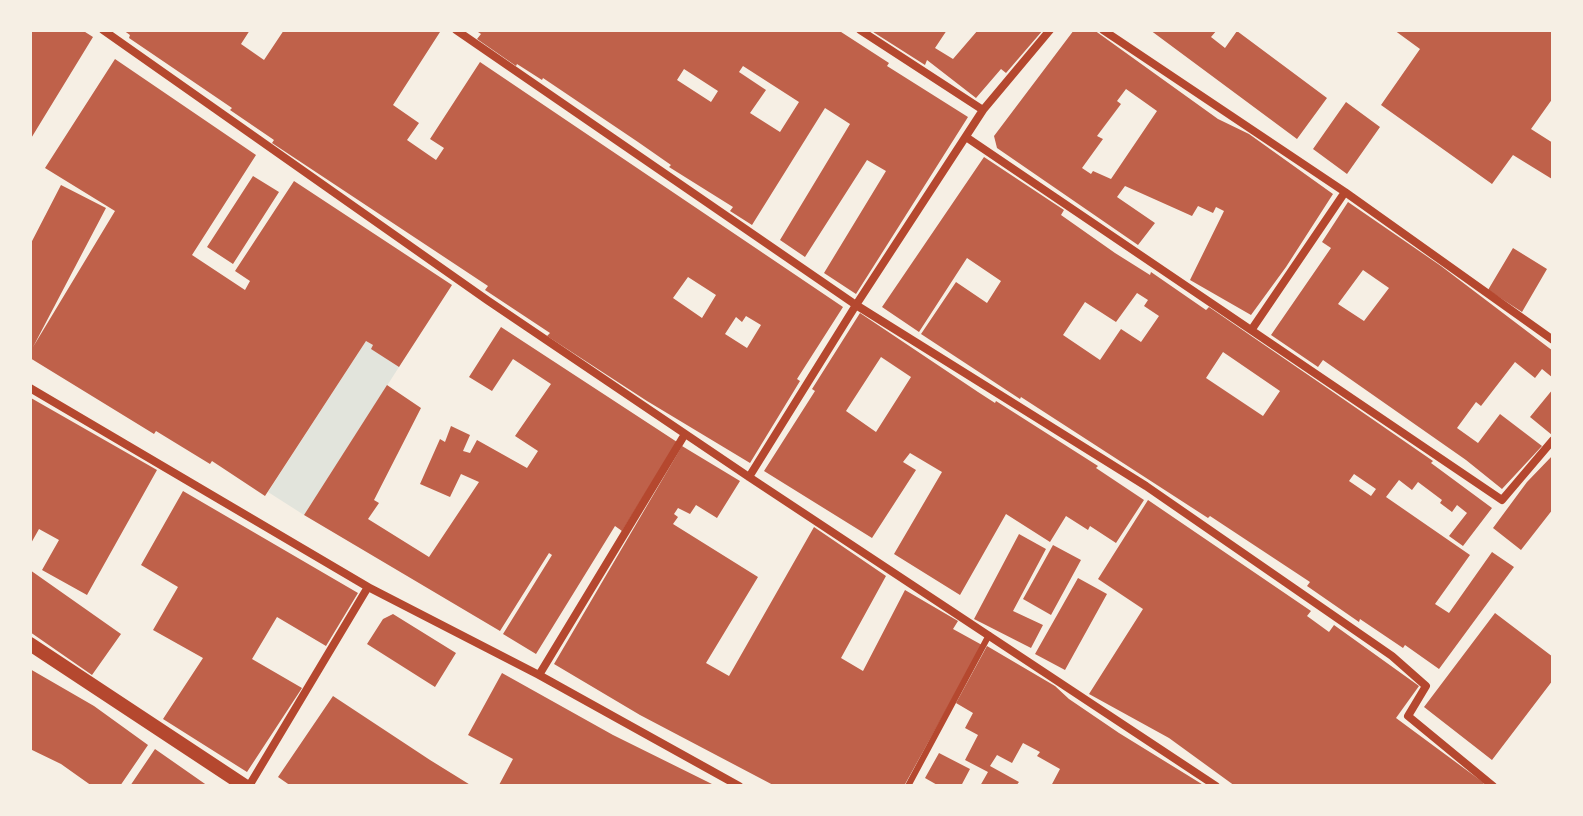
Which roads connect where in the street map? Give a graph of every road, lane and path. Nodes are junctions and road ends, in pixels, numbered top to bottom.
1 (103, 30) edge
2 (456, 30) edge
3 (860, 30) edge
4 (1050, 30) edge
5 (1103, 30) edge
6 (983, 110) junction
7 (966, 137) junction
8 (1345, 192) junction
9 (856, 305) junction
10 (1252, 329) junction
11 (1553, 340) edge
12 (30, 388) edge
13 (685, 434) junction
14 (1553, 440) edge
15 (749, 477) junction
16 (368, 587) junction
17 (989, 635) junction
18 (30, 644) edge
19 (539, 675) junction
20 (247, 786) edge
21 (739, 786) edge
22 (908, 786) edge
23 (1216, 786) edge
24 (1493, 786) edge

1 - 13 street
2 - 9 street
3 - 6 street
4 - 6 street
5 - 8 street
6 - 7 street
7 - 9 street
7 - 10 street
8 - 10 street
8 - 11 street
9 - 15 street
9 - 24 street
10 - 14 street
12 - 16 street
13 - 15 street
13 - 19 street
15 - 17 street
16 - 19 street
16 - 20 street
17 - 22 lane
17 - 23 street
18 - 20 street
19 - 21 street

